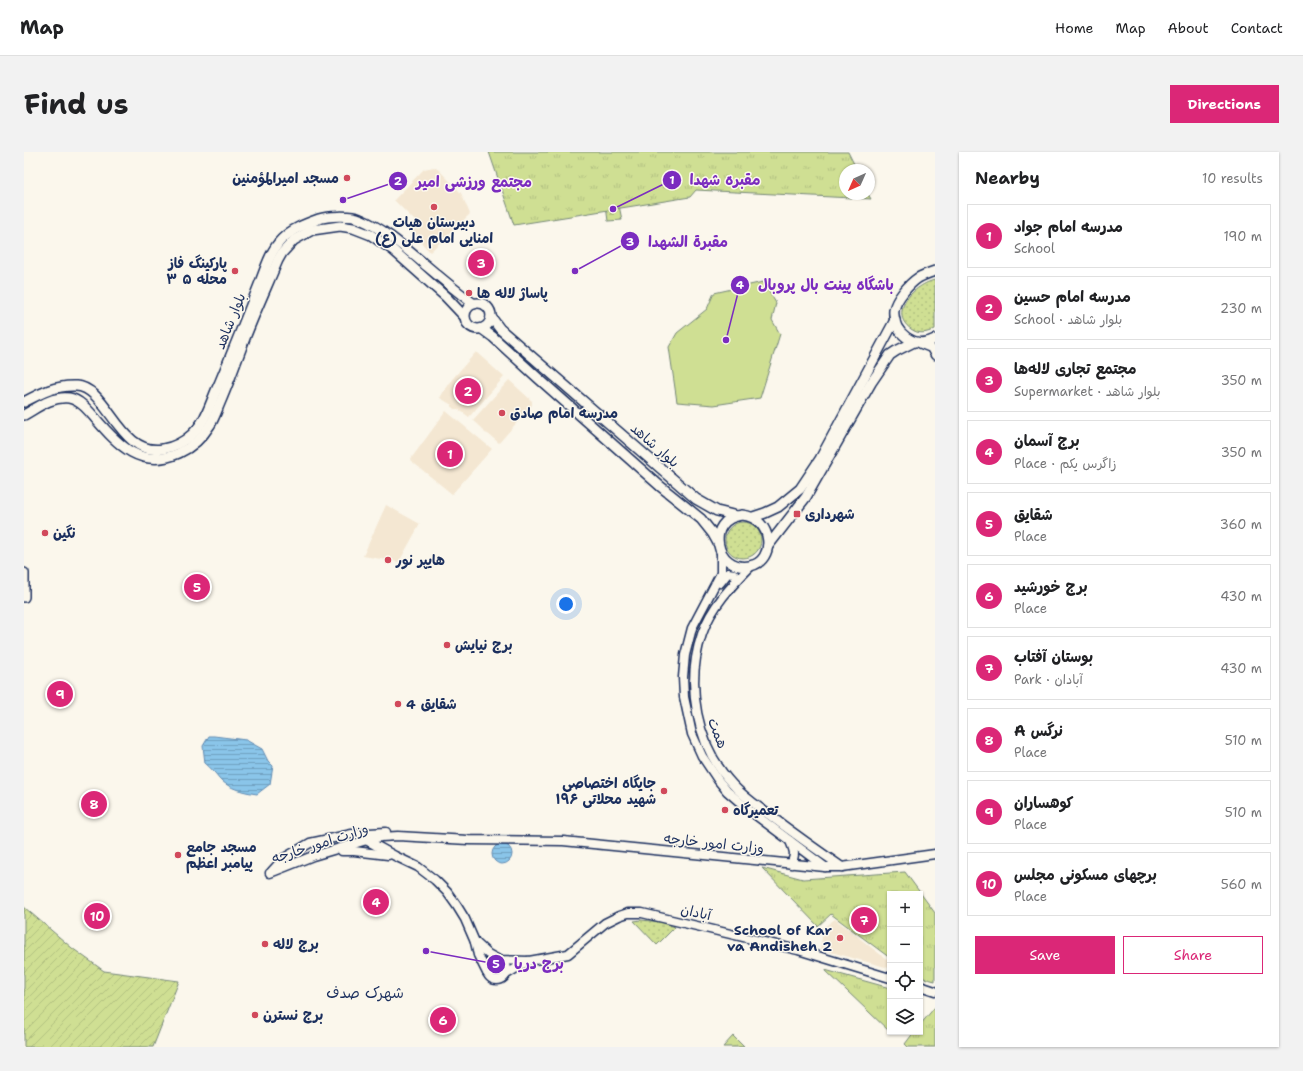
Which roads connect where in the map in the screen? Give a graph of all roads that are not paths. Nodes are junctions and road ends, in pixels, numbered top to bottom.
1 (935, 271) edge
2 (474, 304) junction
3 (464, 316) junction
4 (491, 316) junction
5 (895, 320) junction
6 (248, 322) junction
7 (482, 329) junction
8 (242, 337) junction
9 (935, 339) edge
10 (918, 343) junction
11 (935, 355) edge
12 (24, 401) edge
13 (26, 413) edge
14 (737, 516) junction
15 (753, 517) junction
16 (718, 543) junction
17 (768, 546) junction
18 (721, 552) junction
19 (752, 566) junction
20 (24, 573) edge
21 (735, 581) junction
22 (714, 588) junction
23 (24, 597) edge
24 (352, 834) junction
25 (398, 836) junction
26 (490, 839) junction
27 (367, 840) junction
28 (789, 840) junction
29 (310, 843) junction
30 (334, 851) junction
31 (935, 854) edge
32 (313, 856) junction
33 (395, 856) junction
34 (791, 864) junction
35 (825, 867) junction
36 (842, 868) junction
37 (475, 942) junction
38 (499, 960) junction
39 (529, 961) junction
40 (488, 973) junction
41 (505, 975) junction
42 (887, 977) edge
43 (923, 987) edge
44 (935, 991) edge

1 - 5 main road
2 - 3 main road
2 - 4 main road
2 - 6 main road, بلوار شاهد
3 - 6 main road, بلوار شاهد
3 - 7 main road
4 - 7 main road
4 - 14 main road, بلوار شاهد
5 - 10 main road
5 - 15 main road
6 - 8 main road, بلوار شاهد
7 - 16 main road, بلوار شاهد
8 - 12 main road, بلوار شاهد
8 - 13 main road, بلوار شاهد
9 - 10 main road
10 - 11 main road
10 - 17 main road
12 - 13 main road
14 - 15 main road
14 - 16 main road
15 - 17 main road
16 - 18 main road
17 - 19 main road
18 - 19 main road
18 - 22 main road, همت
19 - 21 main road, همت
20 - 23 main road
21 - 22 main road
21 - 36 main road, همت
22 - 28 main road, همت
24 - 26 main road, وزارت امور خارجه
24 - 27 main road
24 - 29 main road, وزارت امور خارجه
25 - 26 main road, وزارت امور خارجه
25 - 27 main road, وزارت امور خارجه
25 - 33 main road
26 - 34 main road, وزارت امور خارجه
27 - 30 main road, وزارت امور خارجه
27 - 33 main road
28 - 34 main road
28 - 35 main road, همت
29 - 32 main road
29 - 32 main road, وزارت امور خارجه
30 - 32 main road, وزارت امور خارجه
30 - 33 main road
31 - 36 main road, وزارت امور خارجه
33 - 37 main road
34 - 35 main road, وزارت امور خارجه
35 - 36 main road, وزارت امور خارجه
37 - 38 main road
37 - 40 main road
38 - 39 main road, آبادان
38 - 40 main road
38 - 41 main road
39 - 41 main road, آبادان
39 - 42 main road, آبادان
40 - 41 main road
43 - 44 main road

